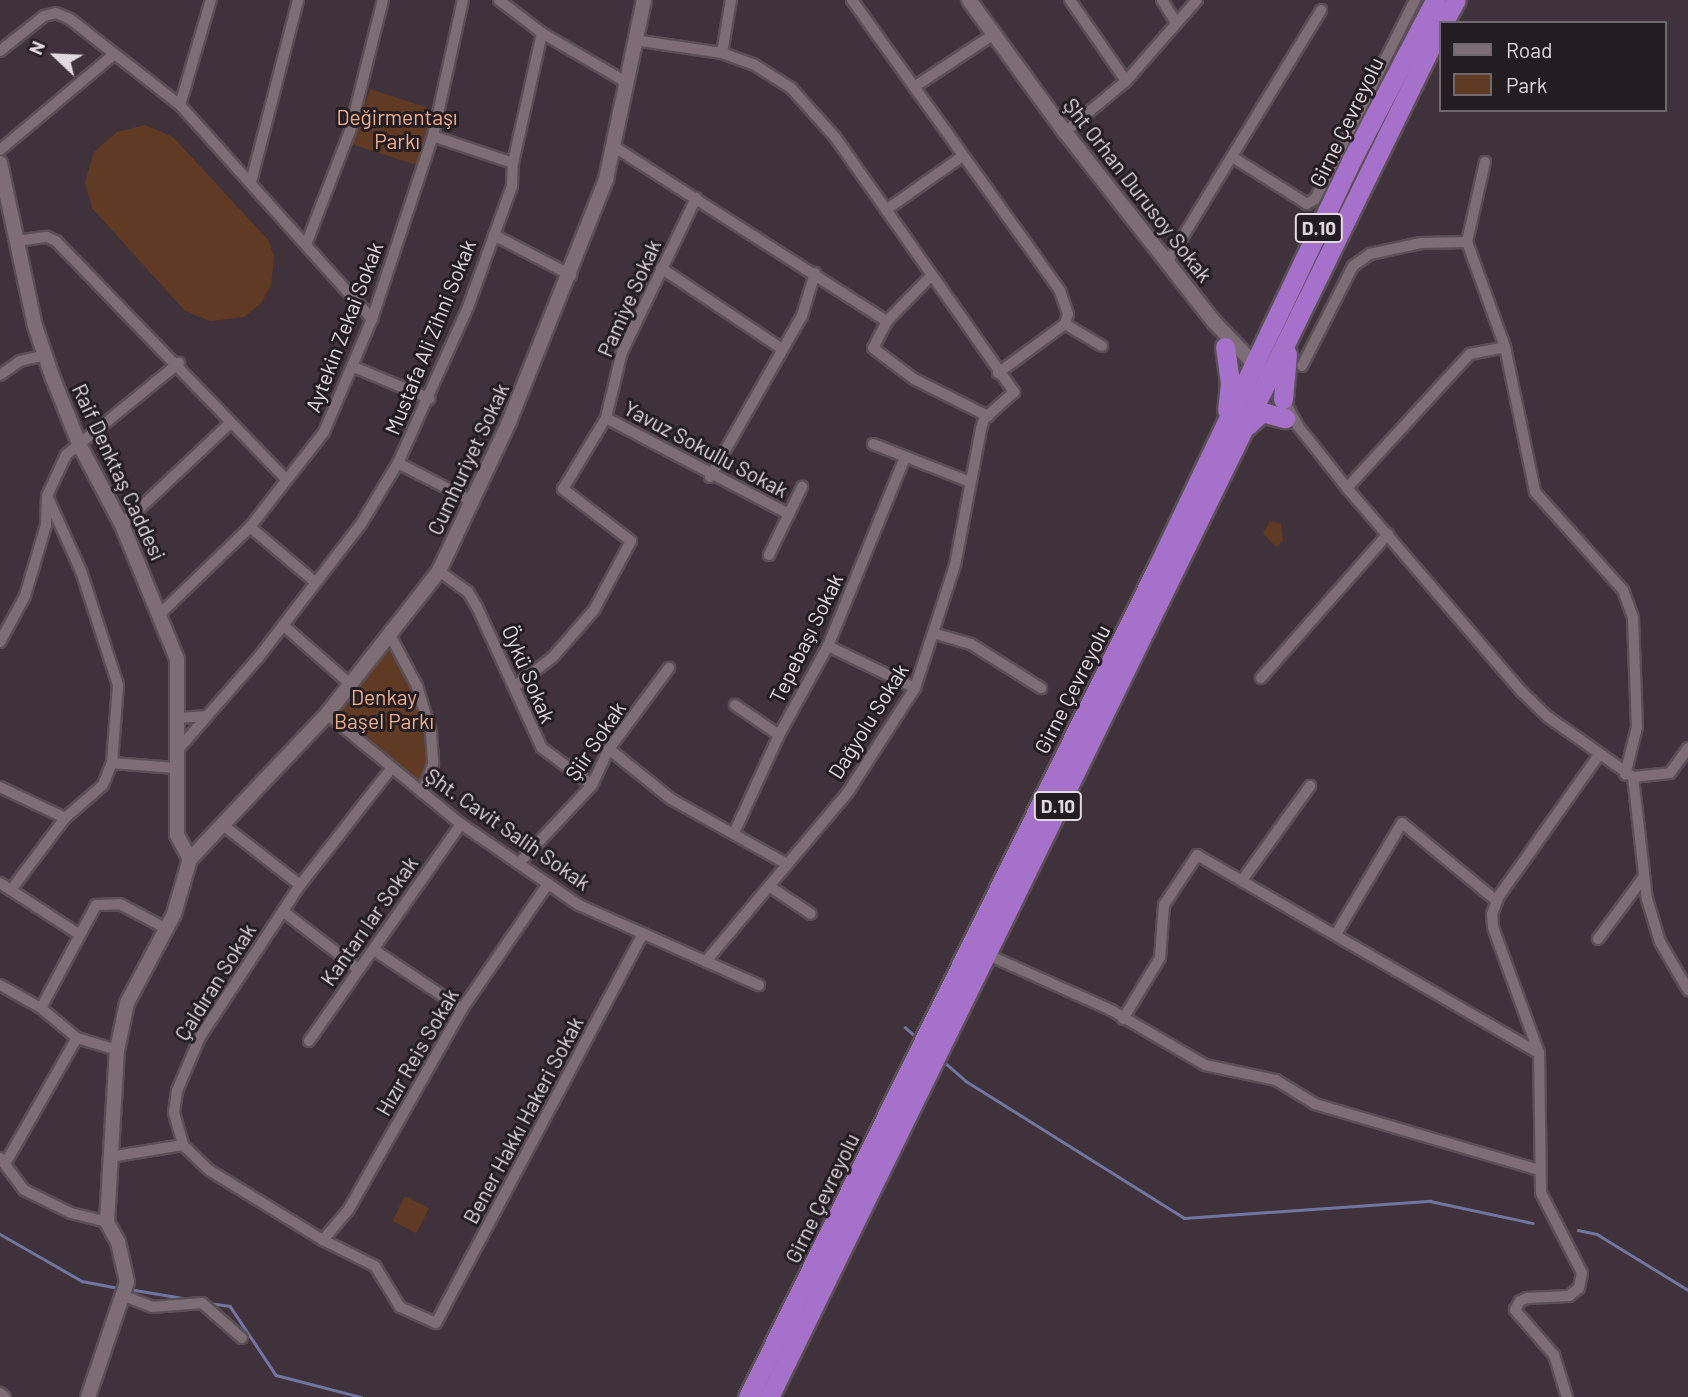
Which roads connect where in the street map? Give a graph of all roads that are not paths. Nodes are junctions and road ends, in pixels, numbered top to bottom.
1 (211, 0) edge
2 (298, 0) edge
3 (383, 0) edge
4 (463, 0) edge
5 (499, 0) edge
6 (644, 0) edge
7 (732, 0) edge
8 (852, 0) edge
9 (969, 0) edge
10 (1070, 0) edge
11 (1162, 0) edge
12 (1196, 0) edge
13 (1415, 0) edge
14 (1435, 0) edge
15 (1456, 0) edge
16 (1321, 10) dead end
17 (1444, 21) edge
18 (1176, 22) junction
19 (1440, 28) edge
20 (542, 33) junction
21 (994, 34) junction
22 (634, 40) junction
23 (0, 51) edge
24 (722, 53) junction
25 (112, 56) junction
26 (1126, 81) junction
27 (626, 82) junction
28 (914, 87) junction
29 (180, 105) junction
30 (1065, 132) junction
31 (433, 136) junction
32 (616, 148) junction
33 (0, 150) edge
34 (961, 157) junction
35 (1234, 158) junction
36 (1485, 162) dead end
37 (0, 163) edge
38 (513, 163) junction
39 (251, 182) junction
40 (696, 198) junction
41 (886, 210) junction
42 (6, 219) edge
43 (494, 235) junction
44 (17, 241) junction
45 (307, 242) junction
46 (1467, 242) junction
47 (1168, 261) junction
48 (661, 268) junction
49 (815, 273) junction
50 (571, 275) junction
51 (930, 277) junction
52 (372, 319) junction
53 (887, 321) junction
54 (1214, 322) junction
55 (1065, 324) junction
56 (1290, 332) junction
57 (1102, 346) dead end
58 (1225, 347) junction
59 (1505, 347) junction
60 (782, 349) junction
61 (45, 355) junction
62 (179, 363) junction
63 (1302, 366) dead end
64 (354, 367) junction
65 (998, 373) junction
66 (0, 374) edge
67 (1258, 378) junction
68 (430, 399) junction
69 (1289, 415) junction
70 (988, 416) junction
71 (606, 418) junction
72 (229, 424) junction
73 (1232, 432) junction
74 (873, 443) dead end
75 (79, 446) junction
76 (905, 457) junction
77 (398, 463) junction
78 (710, 477) junction
79 (285, 478) junction
80 (968, 481) junction
81 (802, 487) dead end
82 (1347, 488) junction
83 (47, 496) junction
84 (474, 502) junction
85 (789, 514) junction
86 (122, 525) junction
87 (250, 527) junction
88 (1388, 534) junction
89 (769, 555) dead end
90 (439, 571) junction
91 (314, 581) junction
92 (161, 613) junction
93 (283, 625) junction
94 (936, 634) junction
95 (390, 635) junction
96 (0, 642) edge
97 (828, 646) junction
98 (669, 668) dead end
99 (1261, 678) dead end
100 (350, 684) junction
101 (514, 687) junction
102 (915, 688) junction
103 (1041, 688) dead end
104 (735, 705) dead end
105 (327, 714) junction
106 (210, 715) junction
107 (178, 718) junction
108 (779, 735) junction
109 (1688, 748) edge
110 (609, 749) junction
111 (1599, 755) junction
112 (175, 761) junction
113 (112, 763) junction
114 (390, 770) junction
115 (1629, 776) junction
116 (592, 785) junction
117 (1310, 786) dead end
118 (0, 788) edge
119 (422, 793) junction
120 (176, 799) junction
121 (65, 818) junction
122 (461, 824) junction
123 (223, 825) junction
124 (734, 833) junction
125 (202, 847) junction
126 (190, 859) junction
127 (520, 862) junction
128 (785, 863) junction
129 (1643, 878) junction
130 (1243, 879) junction
131 (0, 884) edge
132 (548, 884) junction
133 (300, 885) junction
134 (769, 886) junction
135 (11, 890) junction
136 (1497, 901) junction
137 (284, 912) junction
138 (811, 914) dead end
139 (163, 928) junction
140 (77, 933) junction
141 (643, 934) junction
142 (1336, 934) junction
143 (1598, 939) dead end
144 (374, 950) junction
145 (986, 954) junction
146 (708, 959) junction
147 (358, 969) junction
148 (759, 985) dead end
149 (2, 989) edge
150 (1688, 990) edge
151 (41, 1008) junction
152 (462, 1009) junction
153 (1123, 1019) junction
154 (941, 1027) junction
155 (77, 1038) junction
156 (309, 1041) dead end
157 (117, 1050) junction
158 (1539, 1053) junction
159 (920, 1068) junction
160 (183, 1145) junction
161 (110, 1157) junction
162 (2, 1161) edge
163 (1539, 1170) junction
164 (107, 1222) junction
165 (323, 1240) junction
166 (124, 1296) junction
167 (242, 1338) dead end
168 (0, 1393) edge
169 (5, 1397) edge
170 (88, 1397) edge
171 (748, 1397) edge
172 (769, 1397) edge
173 (1567, 1397) edge

1 - 29 street
2 - 39 street
3 - 45 street
4 - 31 street, Aytekin Zekai Sokak
5 - 20 street
6 - 22 street, Cumhuriyet Sokak
7 - 24 street
8 - 28 street
9 - 21 street, Şht Orhan Durusoy Sokak
10 - 26 street
11 - 18 street
12 - 18 street
13 - 35 street
14 - 67 highway, Girne Çevreyolu / D.10
15 - 17 highway, Girne Çevreyolu / D.10
16 - 35 street
18 - 26 street
19 - 56 highway, Girne Çevreyolu / D.10
20 - 27 street
20 - 38 street, Mustafa Ali Zihni Sokak
21 - 28 street
21 - 30 street, Şht Orhan Durusoy Sokak
22 - 24 street
22 - 27 street, Cumhuriyet Sokak
23 - 25 street
24 - 41 street
25 - 29 street
25 - 33 street
26 - 30 street
27 - 32 street, Cumhuriyet Sokak
28 - 34 street
29 - 39 street
30 - 47 street, Şht Orhan Durusoy Sokak
31 - 38 street
31 - 52 street, Aytekin Zekai Sokak
32 - 40 street
32 - 50 street, Cumhuriyet Sokak
34 - 41 street
34 - 55 street
35 - 47 street
36 - 46 street
37 - 42 street, Raif Denktaş Caddesi
38 - 43 street, Mustafa Ali Zihni Sokak
39 - 45 street
40 - 48 street, Pamiye Sokak
40 - 49 street
41 - 51 street
42 - 44 street, Raif Denktaş Caddesi
43 - 50 street
43 - 68 street, Mustafa Ali Zihni Sokak
44 - 61 street, Raif Denktaş Caddesi
44 - 62 street
45 - 52 street
46 - 59 street
46 - 63 street
47 - 54 street, Şht Orhan Durusoy Sokak
48 - 60 street
48 - 71 street, Pamiye Sokak
49 - 53 street
49 - 60 street
50 - 84 street, Cumhuriyet Sokak
51 - 53 street
51 - 65 street
52 - 64 street, Aytekin Zekai Sokak
53 - 70 street
54 - 58 street
54 - 67 street, Şht Orhan Durusoy Sokak
55 - 57 street
55 - 65 street
56 - 67 highway, Girne Çevreyolu / D.10
56 - 69 highway
58 - 67 street
58 - 73 highway
59 - 82 street
59 - 115 street
60 - 78 street
61 - 66 street
61 - 75 street, Raif Denktaş Caddesi
62 - 72 street
62 - 75 street
64 - 68 street
64 - 79 street, Aytekin Zekai Sokak
65 - 70 street, Dağyolu Sokak
67 - 69 street
67 - 69 street, Şht Orhan Durusoy Sokak
67 - 73 highway, Girne Çevreyolu / D.10
68 - 77 street, Mustafa Ali Zihni Sokak
69 - 73 highway
69 - 82 street
70 - 80 street, Dağyolu Sokak
71 - 78 street, Yavuz Sokullu Sokak
71 - 101 street, Pamiye Sokak
72 - 79 street
72 - 86 street
73 - 145 highway, Girne Çevreyolu / D.10
73 - 154 highway, Girne Çevreyolu / D.10
74 - 76 street
75 - 83 street
75 - 86 street, Raif Denktaş Caddesi
76 - 80 street
76 - 97 street, Tepebaşı Sokak
77 - 84 street
77 - 91 street, Mustafa Ali Zihni Sokak
78 - 85 street, Yavuz Sokullu Sokak
79 - 87 street, Aytekin Zekai Sokak
80 - 94 street, Dağyolu Sokak
81 - 85 street
82 - 88 street
83 - 96 street
83 - 113 street
84 - 90 street, Cumhuriyet Sokak
85 - 89 street
86 - 92 street, Raif Denktaş Caddesi
87 - 91 street
87 - 92 street, Aytekin Zekai Sokak
88 - 99 street
88 - 111 street
90 - 95 street, Cumhuriyet Sokak
90 - 101 street, Öykü Sokak
91 - 93 street, Mustafa Ali Zihni Sokak
92 - 107 street, Raif Denktaş Caddesi
93 - 100 street
93 - 106 street, Mustafa Ali Zihni Sokak
94 - 102 street, Dağyolu Sokak
94 - 103 street
95 - 100 street, Cumhuriyet Sokak
95 - 119 street
97 - 102 street
97 - 108 street, Tepebaşı Sokak
98 - 110 street, Şiir Sokak
100 - 105 street, Cumhuriyet Sokak
101 - 116 street, Öykü Sokak
102 - 128 street, Dağyolu Sokak
104 - 108 street
105 - 114 street, Şht. Cavit Salih Sokak
105 - 123 street, Cumhuriyet Sokak
106 - 107 street
106 - 112 street, Mustafa Ali Zihni Sokak
107 - 112 street, Raif Denktaş Caddesi
108 - 124 street, Tepebaşı Sokak
109 - 115 street
110 - 116 street, Şiir Sokak
110 - 124 street
111 - 115 street
111 - 136 street
112 - 113 street
112 - 120 street, Raif Denktaş Caddesi
113 - 121 street
114 - 119 street, Şht. Cavit Salih Sokak
114 - 133 street, Çaldıran Sokak
115 - 129 street
116 - 127 street, Şiir Sokak
117 - 130 street
118 - 121 street
119 - 122 street, Şht. Cavit Salih Sokak
120 - 125 street, Raif Denktaş Caddesi
120 - 126 street, Raif Denktaş Caddesi
121 - 135 street
122 - 127 street, Şht. Cavit Salih Sokak
122 - 144 street, Kantarı lar Sokak
123 - 125 street, Cumhuriyet Sokak
123 - 133 street
124 - 128 street
125 - 126 street, Cumhuriyet Sokak
126 - 139 street
127 - 132 street, Şht. Cavit Salih Sokak
128 - 134 street, Dağyolu Sokak
129 - 143 street
129 - 150 street
130 - 142 street
130 - 153 street
131 - 135 street
132 - 141 street, Şht. Cavit Salih Sokak
132 - 152 street, Hızır Reis Sokak
133 - 137 street, Çaldıran Sokak
134 - 138 street
134 - 146 street, Dağyolu Sokak
135 - 140 street
136 - 142 street
136 - 158 street
137 - 147 street
137 - 160 street, Çaldıran Sokak
139 - 140 street
139 - 157 street
140 - 151 street
141 - 146 street, Şht. Cavit Salih Sokak
141 - 165 street, Bener Hakkı Hakeri Sokak
142 - 158 street
144 - 147 street, Kantarı lar Sokak
144 - 152 street
145 - 153 street
145 - 154 highway, Girne Çevreyolu / D.10
146 - 148 street, Şht. Cavit Salih Sokak
147 - 156 street, Kantarı lar Sokak
149 - 151 street
151 - 155 street
152 - 165 street, Hızır Reis Sokak
153 - 163 street
154 - 159 highway, Girne Çevreyolu / D.10
155 - 157 street
155 - 162 street
157 - 161 street
158 - 163 street
159 - 171 highway, Girne Çevreyolu / D.10
159 - 172 highway, Girne Çevreyolu / D.10
160 - 161 street
160 - 165 street
161 - 164 street
162 - 164 street
163 - 173 street
164 - 166 street
166 - 167 street
166 - 170 street
168 - 169 street

